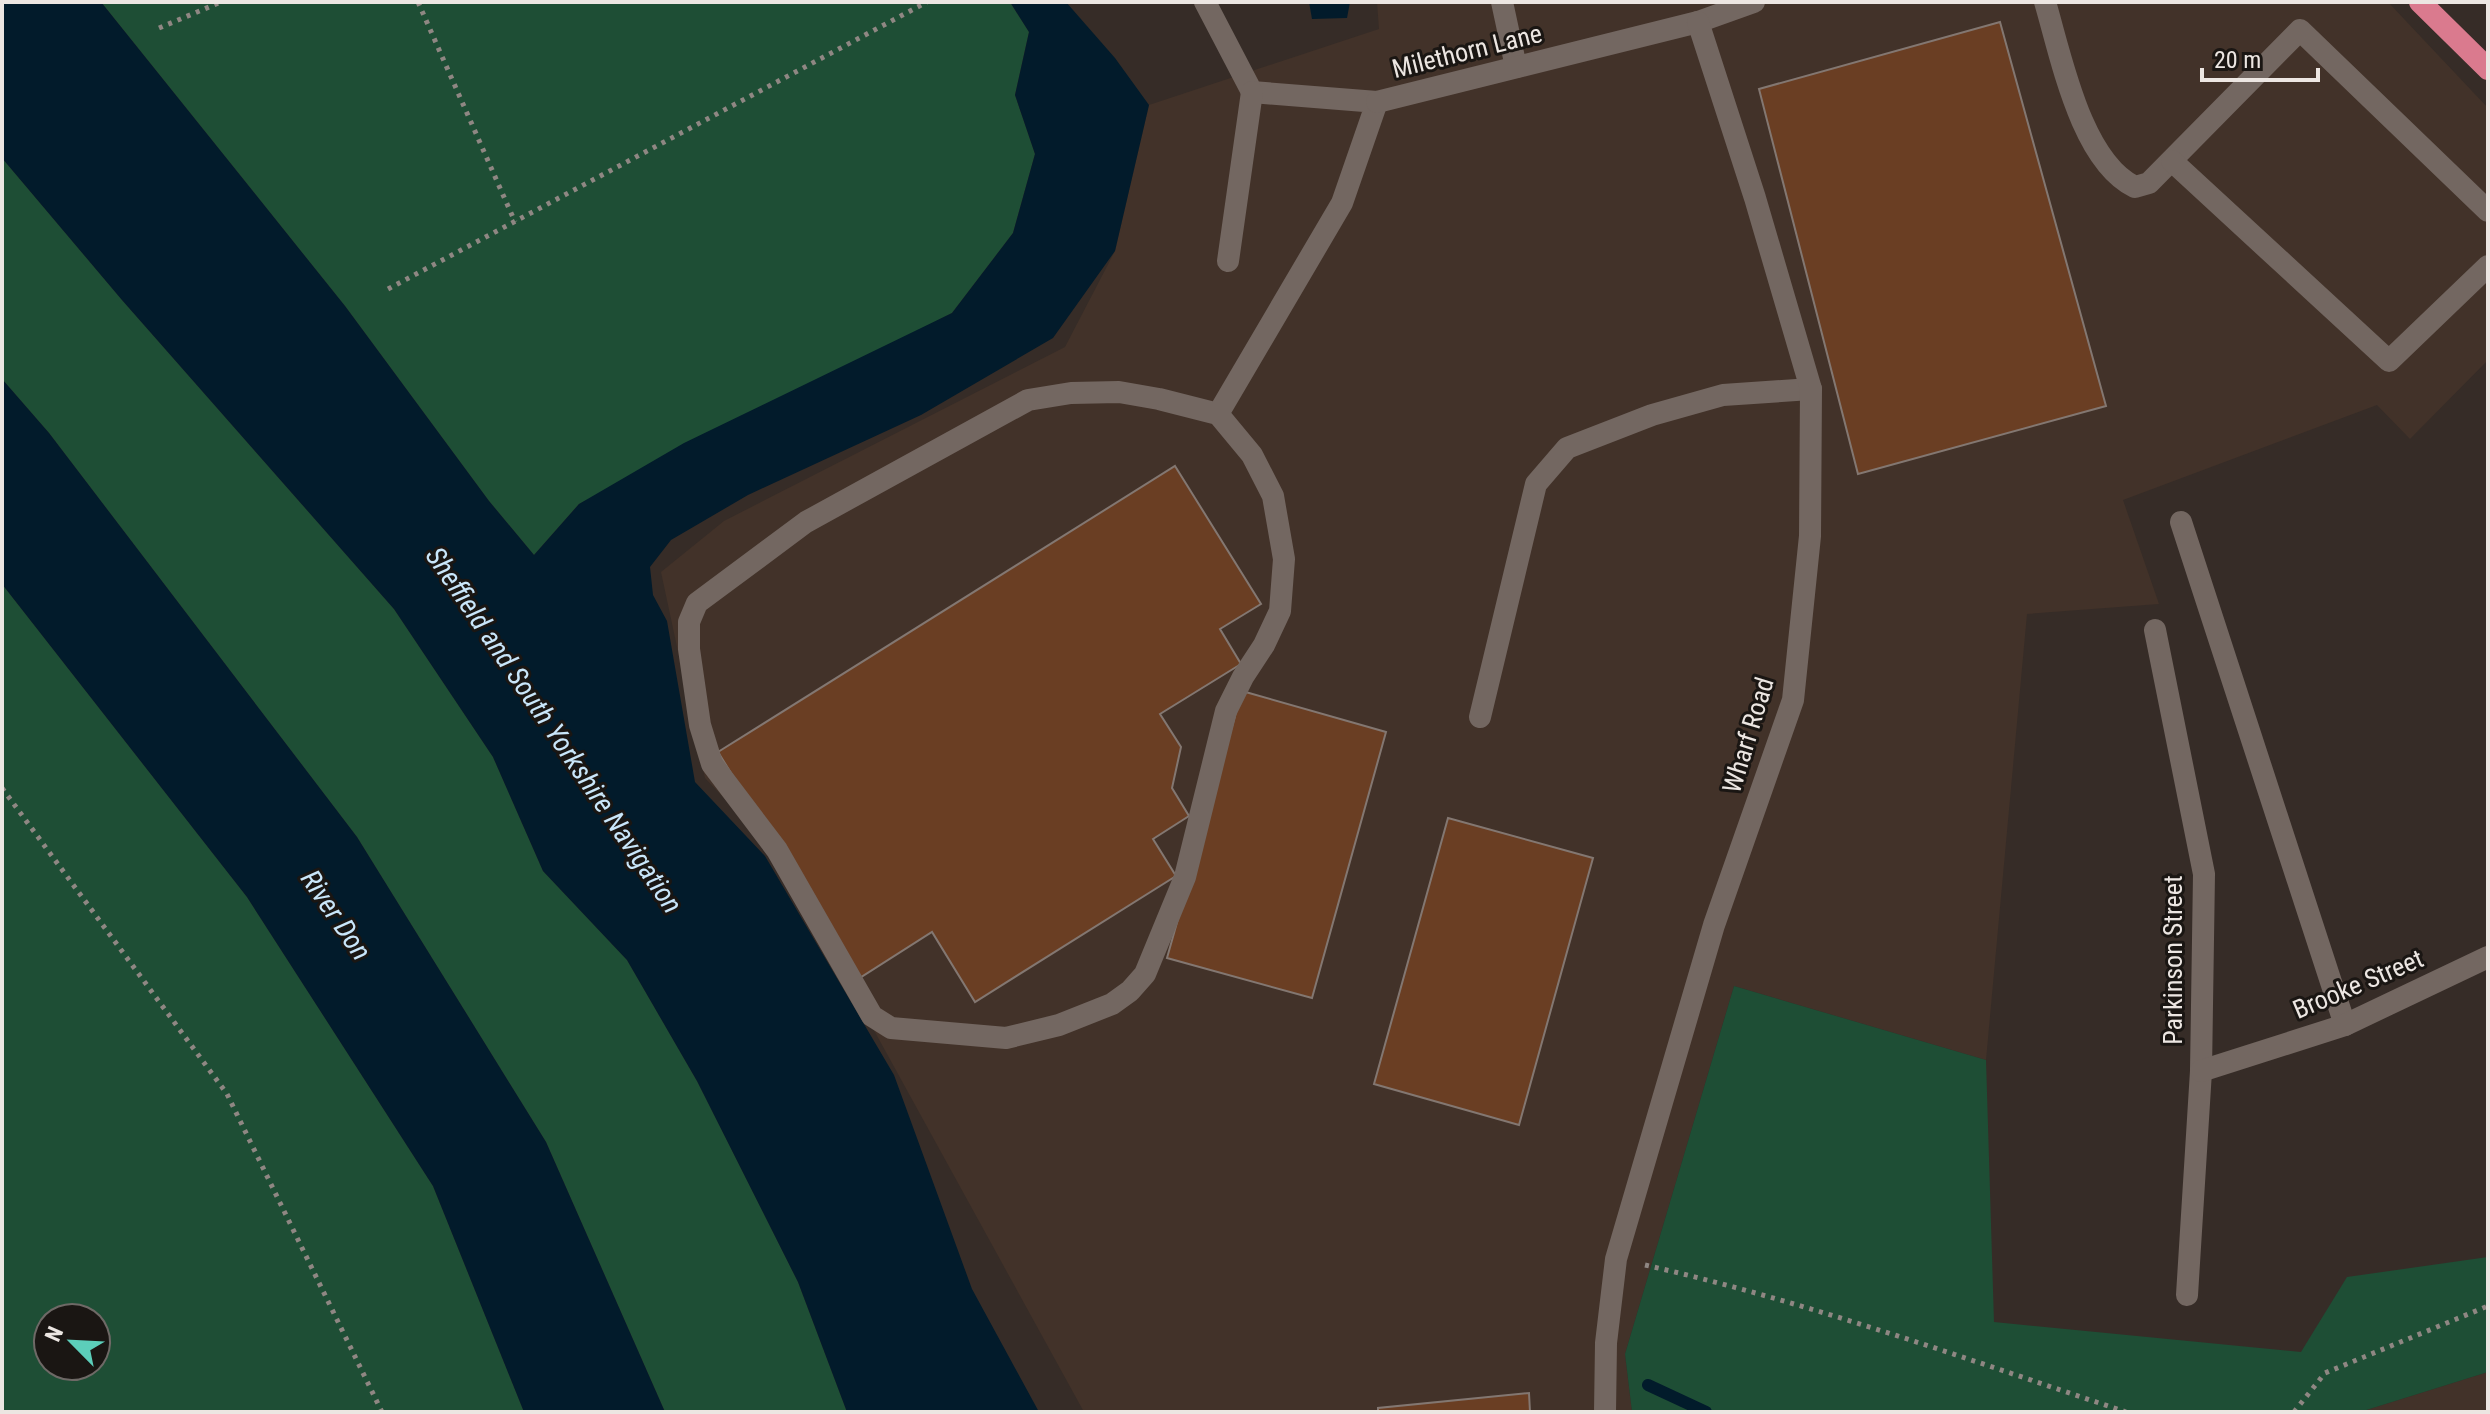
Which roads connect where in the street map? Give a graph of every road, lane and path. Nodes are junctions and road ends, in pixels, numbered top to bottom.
1 (221, 2) edge
2 (418, 2) edge
3 (927, 2) edge
4 (1205, 2) edge
5 (1502, 2) edge
6 (1754, 2) edge
7 (2045, 2) edge
8 (2420, 2) edge
9 (1698, 22) junction
10 (159, 28) dead end
11 (1516, 67) junction
12 (2488, 69) edge
13 (1252, 92) junction
14 (1377, 102) junction
15 (2172, 161) junction
16 (2488, 211) edge
17 (515, 222) junction
18 (1228, 261) dead end
19 (2488, 266) edge
20 (388, 289) dead end
21 (1811, 389) junction
22 (1218, 414) junction
23 (2181, 522) dead end
24 (2155, 630) dead end
25 (1480, 717) dead end
26 (2, 788) edge
27 (2488, 957) edge
28 (2345, 1025) junction
29 (2201, 1071) junction
30 (1616, 1259) junction
31 (2187, 1295) dead end
32 (2488, 1306) edge
33 (382, 1412) edge
34 (1605, 1412) edge
35 (2126, 1412) edge
36 (2294, 1412) edge

1 - 10 path
2 - 17 path
3 - 17 path
4 - 13 street
5 - 11 street
6 - 9 street, Milethorn Lane
7 - 15 street
8 - 12 highway
9 - 11 street, Milethorn Lane
9 - 21 street, Wharf Road
11 - 14 street, Milethorn Lane
13 - 14 street, Milethorn Lane
13 - 18 street
14 - 22 street
15 - 16 street
15 - 19 street
17 - 20 path
21 - 25 street
21 - 30 street, Wharf Road
22 - 22 street
23 - 28 street
24 - 29 street, Parkinson Street
26 - 33 path
27 - 28 street, Brooke Street
28 - 29 street, Brooke Street
29 - 31 street, Parkinson Street
30 - 34 street, Wharf Road
30 - 35 path
32 - 36 path

